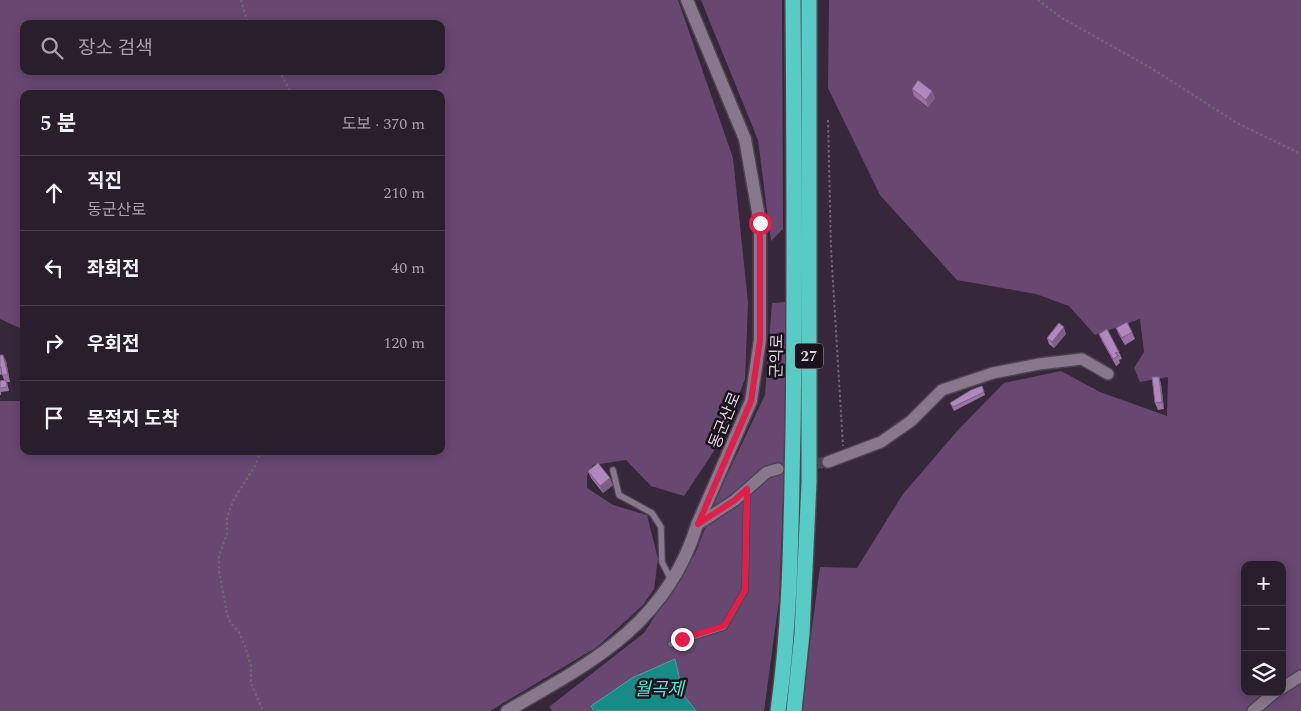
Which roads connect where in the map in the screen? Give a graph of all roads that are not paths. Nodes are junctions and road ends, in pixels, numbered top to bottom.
1 (687, 0) edge
2 (793, 0) edge
3 (809, 0) edge
4 (1108, 374) dead end
5 (828, 462) tunnel mouth
6 (778, 469) tunnel mouth
7 (613, 470) dead end
8 (747, 489) junction
9 (698, 524) junction
10 (672, 582) junction
11 (671, 644) dead end
12 (1301, 676) edge
13 (1286, 685) edge
14 (1270, 696) edge
15 (507, 711) edge
16 (778, 711) edge
17 (794, 711) edge
18 (1253, 711) edge

1 - 9 street, 동군산로
2 - 16 highway, 군익로 / 27
3 - 17 highway, 군익로 / 27
4 - 5 street
6 - 8 street
7 - 10 lane
8 - 9 street
8 - 11 lane
9 - 10 street, 동군산로
10 - 15 street, 동군산로
12 - 13 street
14 - 18 street

